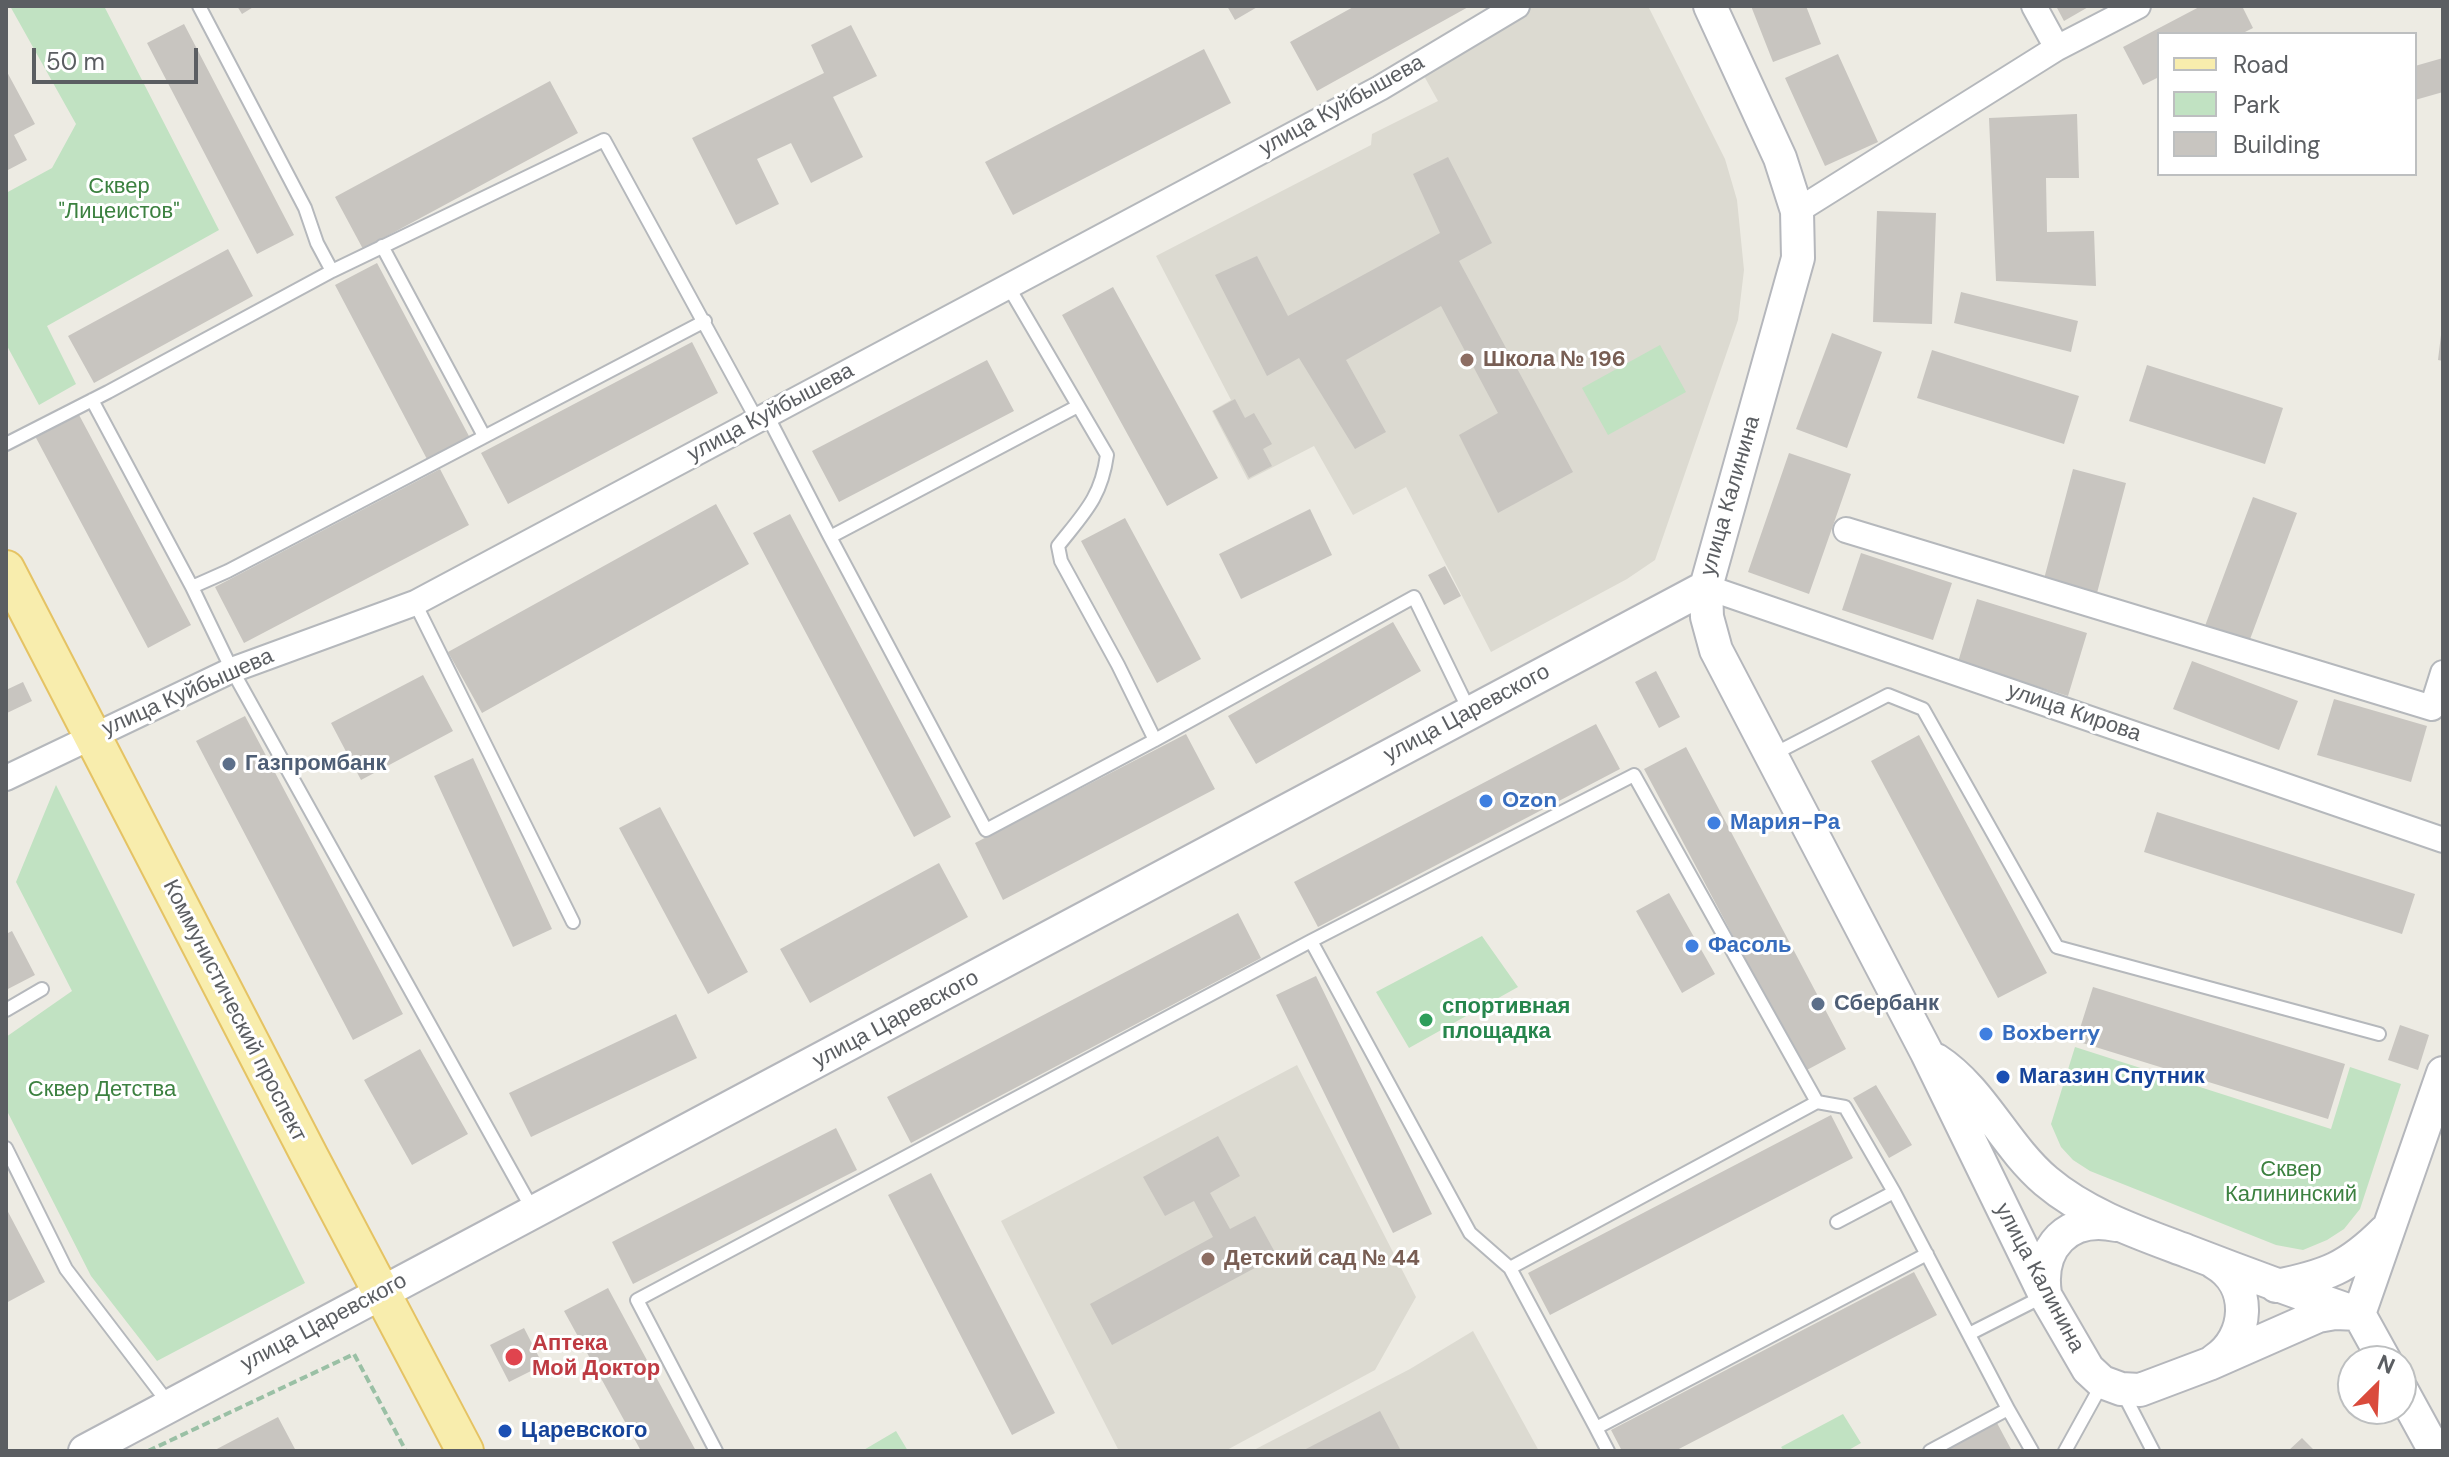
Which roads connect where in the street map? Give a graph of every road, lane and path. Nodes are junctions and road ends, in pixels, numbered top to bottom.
1 (199, 6) edge
2 (1517, 6) edge
3 (1710, 6) edge
4 (2034, 6) edge
5 (2138, 6) edge
6 (2057, 48) junction
7 (1797, 211) junction
8 (382, 246) junction
9 (332, 271) junction
10 (1008, 286) junction
11 (705, 321) junction
12 (92, 400) junction
13 (1078, 406) junction
14 (762, 418) junction
15 (484, 436) junction
16 (6, 444) edge
17 (1846, 530) dead end
18 (830, 537) junction
19 (6, 569) edge
20 (192, 587) junction
21 (1706, 587) junction
22 (415, 603) junction
23 (232, 670) junction
24 (2443, 673) edge
25 (1470, 712) junction
26 (91, 736) junction
27 (1155, 740) junction
28 (1772, 755) junction
29 (6, 778) edge
30 (2443, 840) edge
31 (573, 922) dead end
32 (1311, 941) junction
33 (42, 989) dead end
34 (6, 1010) edge
35 (2379, 1034) dead end
36 (1927, 1053) junction
37 (2443, 1073) edge
38 (1817, 1102) junction
39 (6, 1148) edge
40 (1894, 1192) junction
41 (534, 1214) junction
42 (1837, 1222) dead end
43 (2119, 1225) junction
44 (2390, 1225) junction
45 (1927, 1254) junction
46 (2205, 1258) junction
47 (1510, 1268) junction
48 (2276, 1286) junction
49 (381, 1292) junction
50 (2045, 1295) junction
51 (2359, 1314) junction
52 (1969, 1334) junction
53 (2376, 1345) edge
54 (2209, 1364) junction
55 (2112, 1386) junction
56 (170, 1405) junction
57 (2008, 1409) junction
58 (2417, 1418) edge
59 (1596, 1428) junction
60 (85, 1451) edge
61 (148, 1451) edge
62 (406, 1451) edge
63 (465, 1451) edge
64 (716, 1451) edge
65 (1608, 1451) edge
66 (1930, 1451) edge
67 (2032, 1451) edge
68 (2065, 1451) edge
69 (2153, 1451) edge
70 (2435, 1451) edge

1 - 9 lane
2 - 10 street, улица Куйбышева
3 - 7 main road, улица Калинина
4 - 6 street
5 - 6 street
6 - 7 street
7 - 21 main road, улица Калинина
8 - 9 lane
8 - 11 lane
8 - 15 lane
9 - 12 lane
10 - 13 lane
10 - 14 street, улица Куйбышева
11 - 14 lane
11 - 15 lane
12 - 16 lane
12 - 20 lane
13 - 18 lane
13 - 27 lane
14 - 18 lane
14 - 22 street, улица Куйбышева
15 - 20 lane
17 - 24 street
18 - 27 lane
19 - 26 main road, Коммунистический проспект
20 - 23 lane
21 - 25 main road, улица Царевского
21 - 28 main road, улица Калинина
21 - 30 street, улица Кирова
22 - 23 street, улица Куйбышева
22 - 31 lane
23 - 26 street, улица Куйбышева
23 - 41 lane
25 - 27 lane
25 - 41 main road, улица Царевского
26 - 29 street, улица Куйбышева
26 - 49 main road, Коммунистический проспект
28 - 35 lane
28 - 36 main road, улица Калинина
32 - 38 lane
32 - 47 lane
32 - 64 lane
33 - 34 lane
36 - 43 main road, улица Калинина
36 - 50 main road, улица Калинина
37 - 44 main road
38 - 40 lane
38 - 47 lane
39 - 56 lane
40 - 42 lane
40 - 45 lane
41 - 49 main road, улица Царевского
43 - 46 main road, улица Калинина
43 - 50 main road
44 - 48 main road
44 - 51 main road
45 - 52 lane
45 - 59 lane
46 - 48 main road, улица Калинина
46 - 54 main road
47 - 59 lane
48 - 51 main road, улица Калинина
49 - 56 main road, улица Царевского
49 - 63 main road, Коммунистический проспект
50 - 52 lane
50 - 55 main road, улица Калинина
51 - 53 main road
51 - 54 main road
52 - 57 lane
54 - 55 main road
55 - 68 lane
55 - 69 lane
56 - 60 main road, улица Царевского
57 - 66 lane
57 - 67 lane
58 - 70 main road
59 - 65 lane
61 - 62 path

